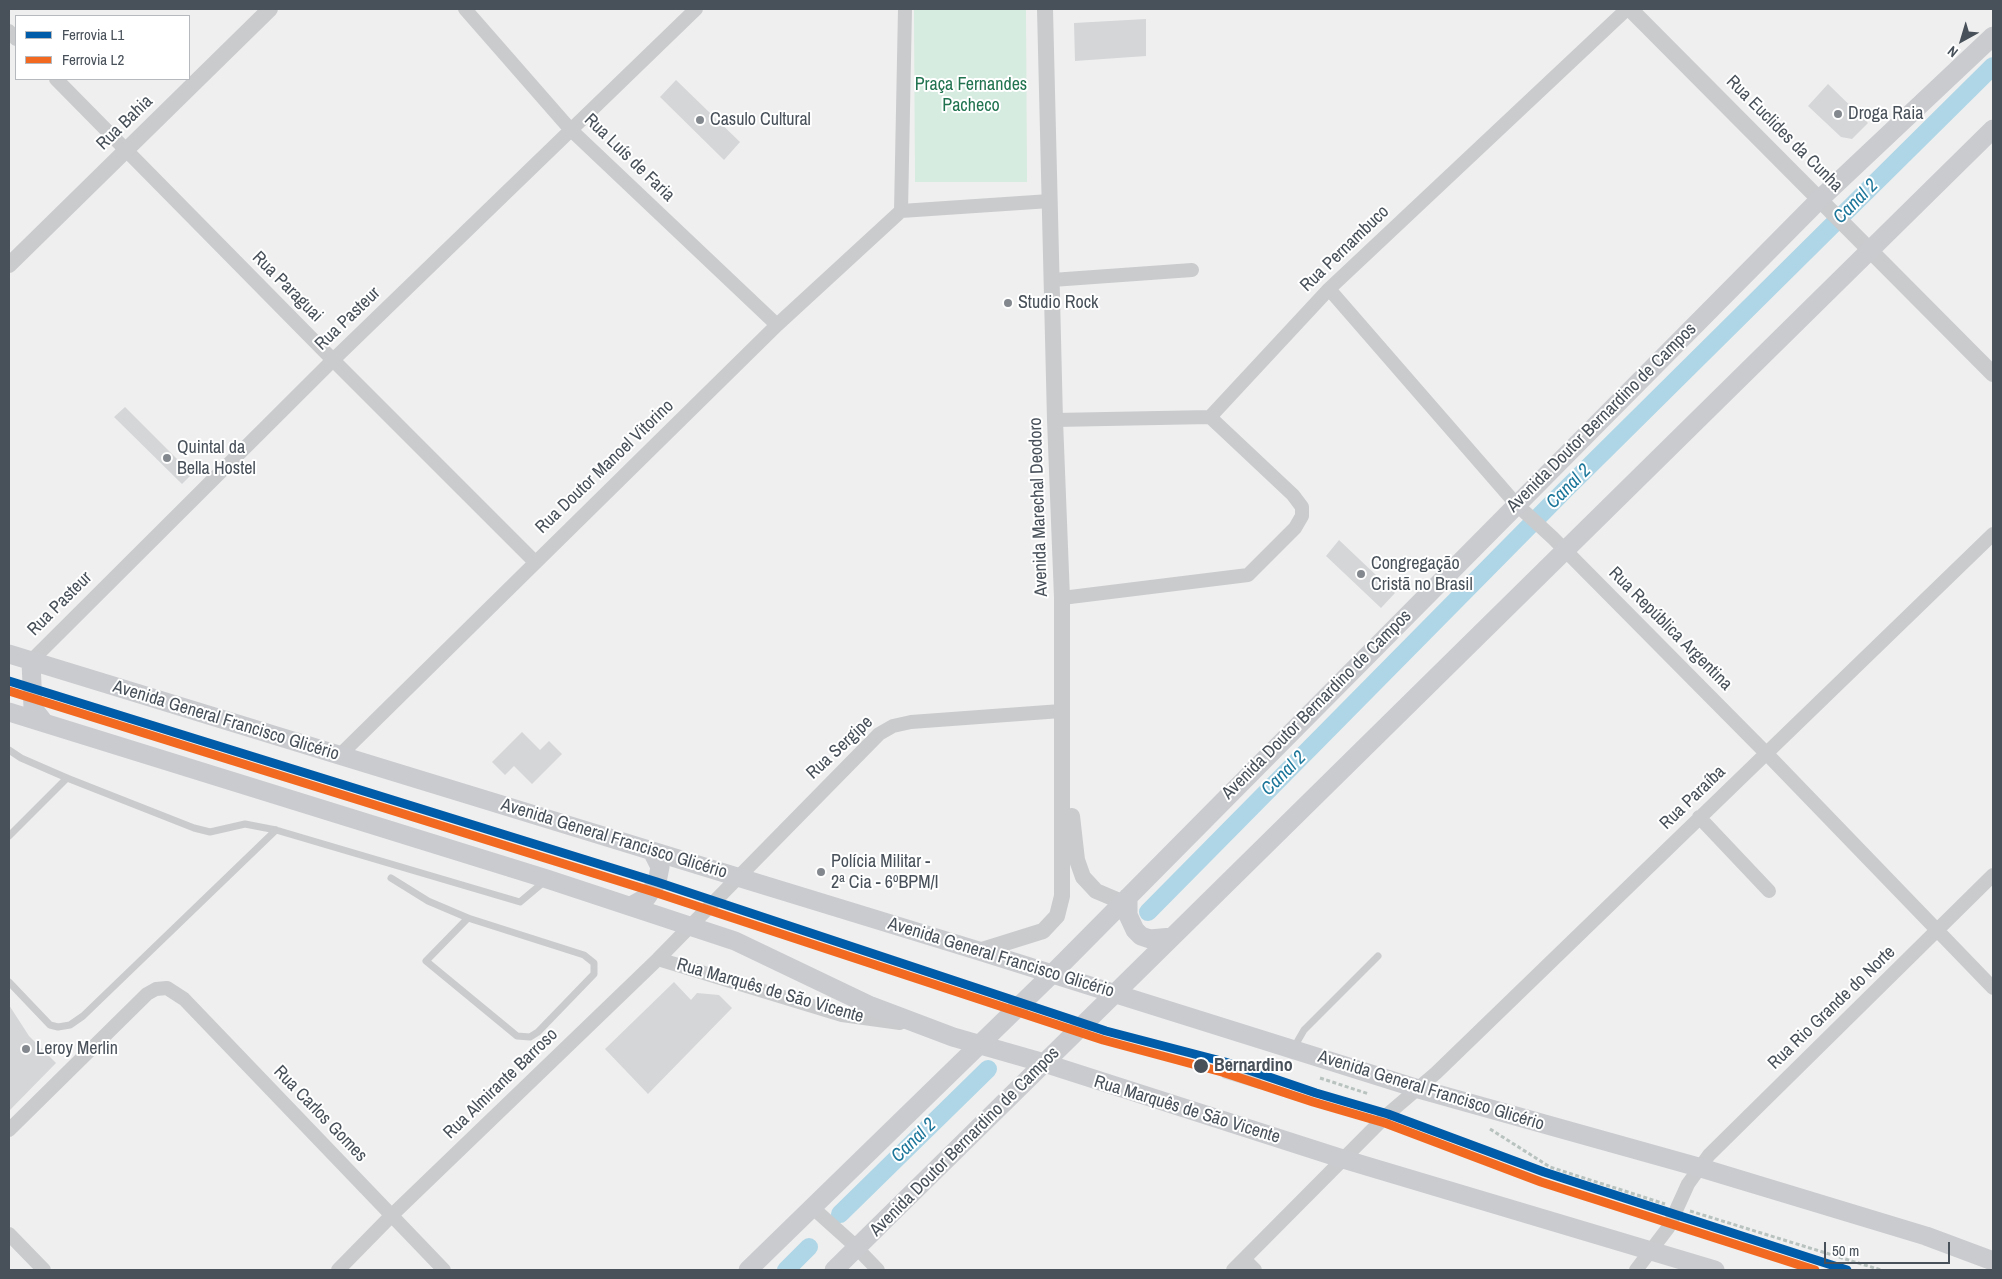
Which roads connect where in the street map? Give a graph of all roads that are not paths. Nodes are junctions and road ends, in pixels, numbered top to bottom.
1 (270, 9) edge
2 (465, 9) edge
3 (696, 9) edge
4 (905, 9) edge
5 (1045, 9) edge
6 (1628, 9) edge
7 (1993, 36) edge
8 (57, 80) edge
9 (570, 129) junction
10 (1993, 129) edge
11 (126, 150) junction
12 (1820, 199) junction
13 (1050, 201) junction
14 (901, 211) junction
15 (1872, 250) junction
16 (9, 265) edge
17 (1192, 270) dead end
18 (1052, 280) junction
19 (1329, 289) junction
20 (777, 325) junction
21 (333, 360) junction
22 (1993, 374) edge
23 (1210, 417) junction
24 (1055, 420) junction
25 (1522, 510) junction
26 (1993, 534) edge
27 (1559, 544) junction
28 (535, 562) junction
29 (1062, 598) junction
30 (9, 654) edge
31 (31, 661) junction
32 (1061, 711) junction
33 (9, 712) edge
34 (43, 721) junction
35 (9, 750) edge
36 (1766, 753) junction
37 (340, 756) junction
38 (1064, 767) junction
39 (67, 778) junction
40 (1699, 818) junction
41 (276, 830) junction
42 (9, 836) edge
43 (652, 851) junction
44 (736, 876) junction
45 (1993, 876) edge
46 (391, 878) dead end
47 (547, 879) junction
48 (1769, 891) dead end
49 (1125, 900) junction
50 (631, 906) junction
51 (468, 918) junction
52 (689, 926) junction
53 (1937, 932) junction
54 (1172, 937) junction
55 (979, 951) junction
56 (1378, 956) dead end
57 (658, 959) junction
58 (1051, 975) junction
59 (9, 982) edge
60 (1993, 988) edge
61 (1115, 993) junction
62 (921, 1026) junction
63 (981, 1044) junction
64 (1293, 1050) junction
65 (1044, 1063) junction
66 (1419, 1089) junction
67 (9, 1130) edge
68 (1343, 1159) junction
69 (1698, 1167) junction
70 (813, 1208) junction
71 (391, 1216) junction
72 (9, 1234) edge
73 (857, 1248) junction
74 (1651, 1250) junction
75 (1244, 1259) junction
76 (1993, 1261) edge
77 (44, 1270) edge
78 (338, 1270) edge
79 (444, 1270) edge
80 (748, 1270) edge
81 (834, 1270) edge
82 (878, 1270) edge
83 (1233, 1270) edge
84 (1255, 1270) edge
85 (1636, 1270) edge
86 (1715, 1270) edge

1 - 11 street, Rua Bahia
2 - 9 street, Rua Luís de Faria
3 - 9 street, Rua Pasteur
4 - 14 street
5 - 13 street, Avenida Marechal Deodoro
6 - 12 street, Rua Euclides da Cunha
6 - 19 street, Rua Pernambuco
7 - 12 main road, Avenida Doutor Bernardino de Campos
8 - 11 street, Rua Paraguai
9 - 20 street, Rua Luís de Faria
9 - 21 street, Rua Pasteur
10 - 15 main road, Avenida Doutor Bernardino de Campos
11 - 16 street, Rua Bahia
11 - 21 street, Rua Paraguai
12 - 15 street, Rua Euclides da Cunha
12 - 25 main road, Avenida Doutor Bernardino de Campos
13 - 14 street
13 - 18 street, Avenida Marechal Deodoro
14 - 20 street, Rua Doutor Manoel Vitorino
15 - 22 street, Rua Euclides da Cunha
15 - 27 main road, Avenida Doutor Bernardino de Campos
17 - 18 street
18 - 24 street, Avenida Marechal Deodoro
19 - 23 street, Rua Pernambuco
19 - 25 street, Rua República Argentina
20 - 28 street, Rua Doutor Manoel Vitorino
21 - 28 street, Rua Paraguai
21 - 31 street, Rua Pasteur
23 - 24 street
23 - 29 street
24 - 29 street, Avenida Marechal Deodoro
25 - 27 street, Rua República Argentina
25 - 49 main road, Avenida Doutor Bernardino de Campos
26 - 36 street, Rua Paraíba
27 - 36 street, Rua República Argentina
27 - 54 main road, Avenida Doutor Bernardino de Campos
28 - 37 street, Rua Doutor Manoel Vitorino
29 - 32 street, Avenida Marechal Deodoro
30 - 31 main road, Avenida General Francisco Glicério
31 - 34 main road
31 - 37 main road, Avenida General Francisco Glicério
32 - 38 street, Avenida Marechal Deodoro
32 - 44 street, Rua Sergipe
33 - 34 main road
34 - 47 main road
35 - 39 lane
36 - 40 street, Rua Paraíba
36 - 53 street, Rua República Argentina
37 - 43 main road, Avenida General Francisco Glicério
38 - 49 street
38 - 55 street, Avenida Marechal Deodoro
39 - 41 lane
39 - 42 lane
40 - 48 street
40 - 66 street, Rua Paraíba
41 - 47 lane
41 - 59 lane
43 - 44 main road, Avenida General Francisco Glicério
43 - 50 main road
44 - 52 street, Rua Sergipe
44 - 55 main road, Avenida General Francisco Glicério
45 - 53 street, Rua Rio Grande do Norte
46 - 51 lane
47 - 50 main road
49 - 54 main road
49 - 58 main road, Avenida Doutor Bernardino de Campos
50 - 52 main road
51 - 51 lane
52 - 57 street, Rua Almirante Barroso
52 - 62 main road
53 - 60 street, Rua República Argentina
53 - 69 street, Rua Rio Grande do Norte
54 - 61 main road, Avenida Doutor Bernardino de Campos
55 - 58 main road, Avenida General Francisco Glicério
56 - 64 lane
57 - 62 street, Rua Marquês de São Vicente
57 - 71 street, Rua Almirante Barroso
58 - 61 main road, Avenida General Francisco Glicério
58 - 63 main road, Avenida Doutor Bernardino de Campos
61 - 64 main road, Avenida General Francisco Glicério
61 - 65 main road, Avenida Doutor Bernardino de Campos
62 - 63 main road, Rua Marquês de São Vicente
63 - 65 main road, Rua Marquês de São Vicente
63 - 70 main road, Avenida Doutor Bernardino de Campos
64 - 66 main road, Avenida General Francisco Glicério
65 - 68 main road, Rua Marquês de São Vicente
65 - 73 main road, Avenida Doutor Bernardino de Campos
66 - 68 street, Rua Paraíba
66 - 69 main road, Avenida General Francisco Glicério
67 - 71 street, Rua Carlos Gomes
68 - 74 main road, Rua Marquês de São Vicente
68 - 75 street, Rua Paraíba
69 - 74 street, Rua Rio Grande do Norte
69 - 76 main road, Avenida General Francisco Glicério
70 - 73 street
70 - 80 main road, Avenida Doutor Bernardino de Campos
71 - 78 street, Rua Almirante Barroso
71 - 79 street, Rua Carlos Gomes
72 - 77 street
73 - 81 main road, Avenida Doutor Bernardino de Campos
73 - 82 street
74 - 85 street, Rua Rio Grande do Norte
74 - 86 main road, Rua Marquês de São Vicente
75 - 83 street, Rua Paraíba
75 - 84 street

